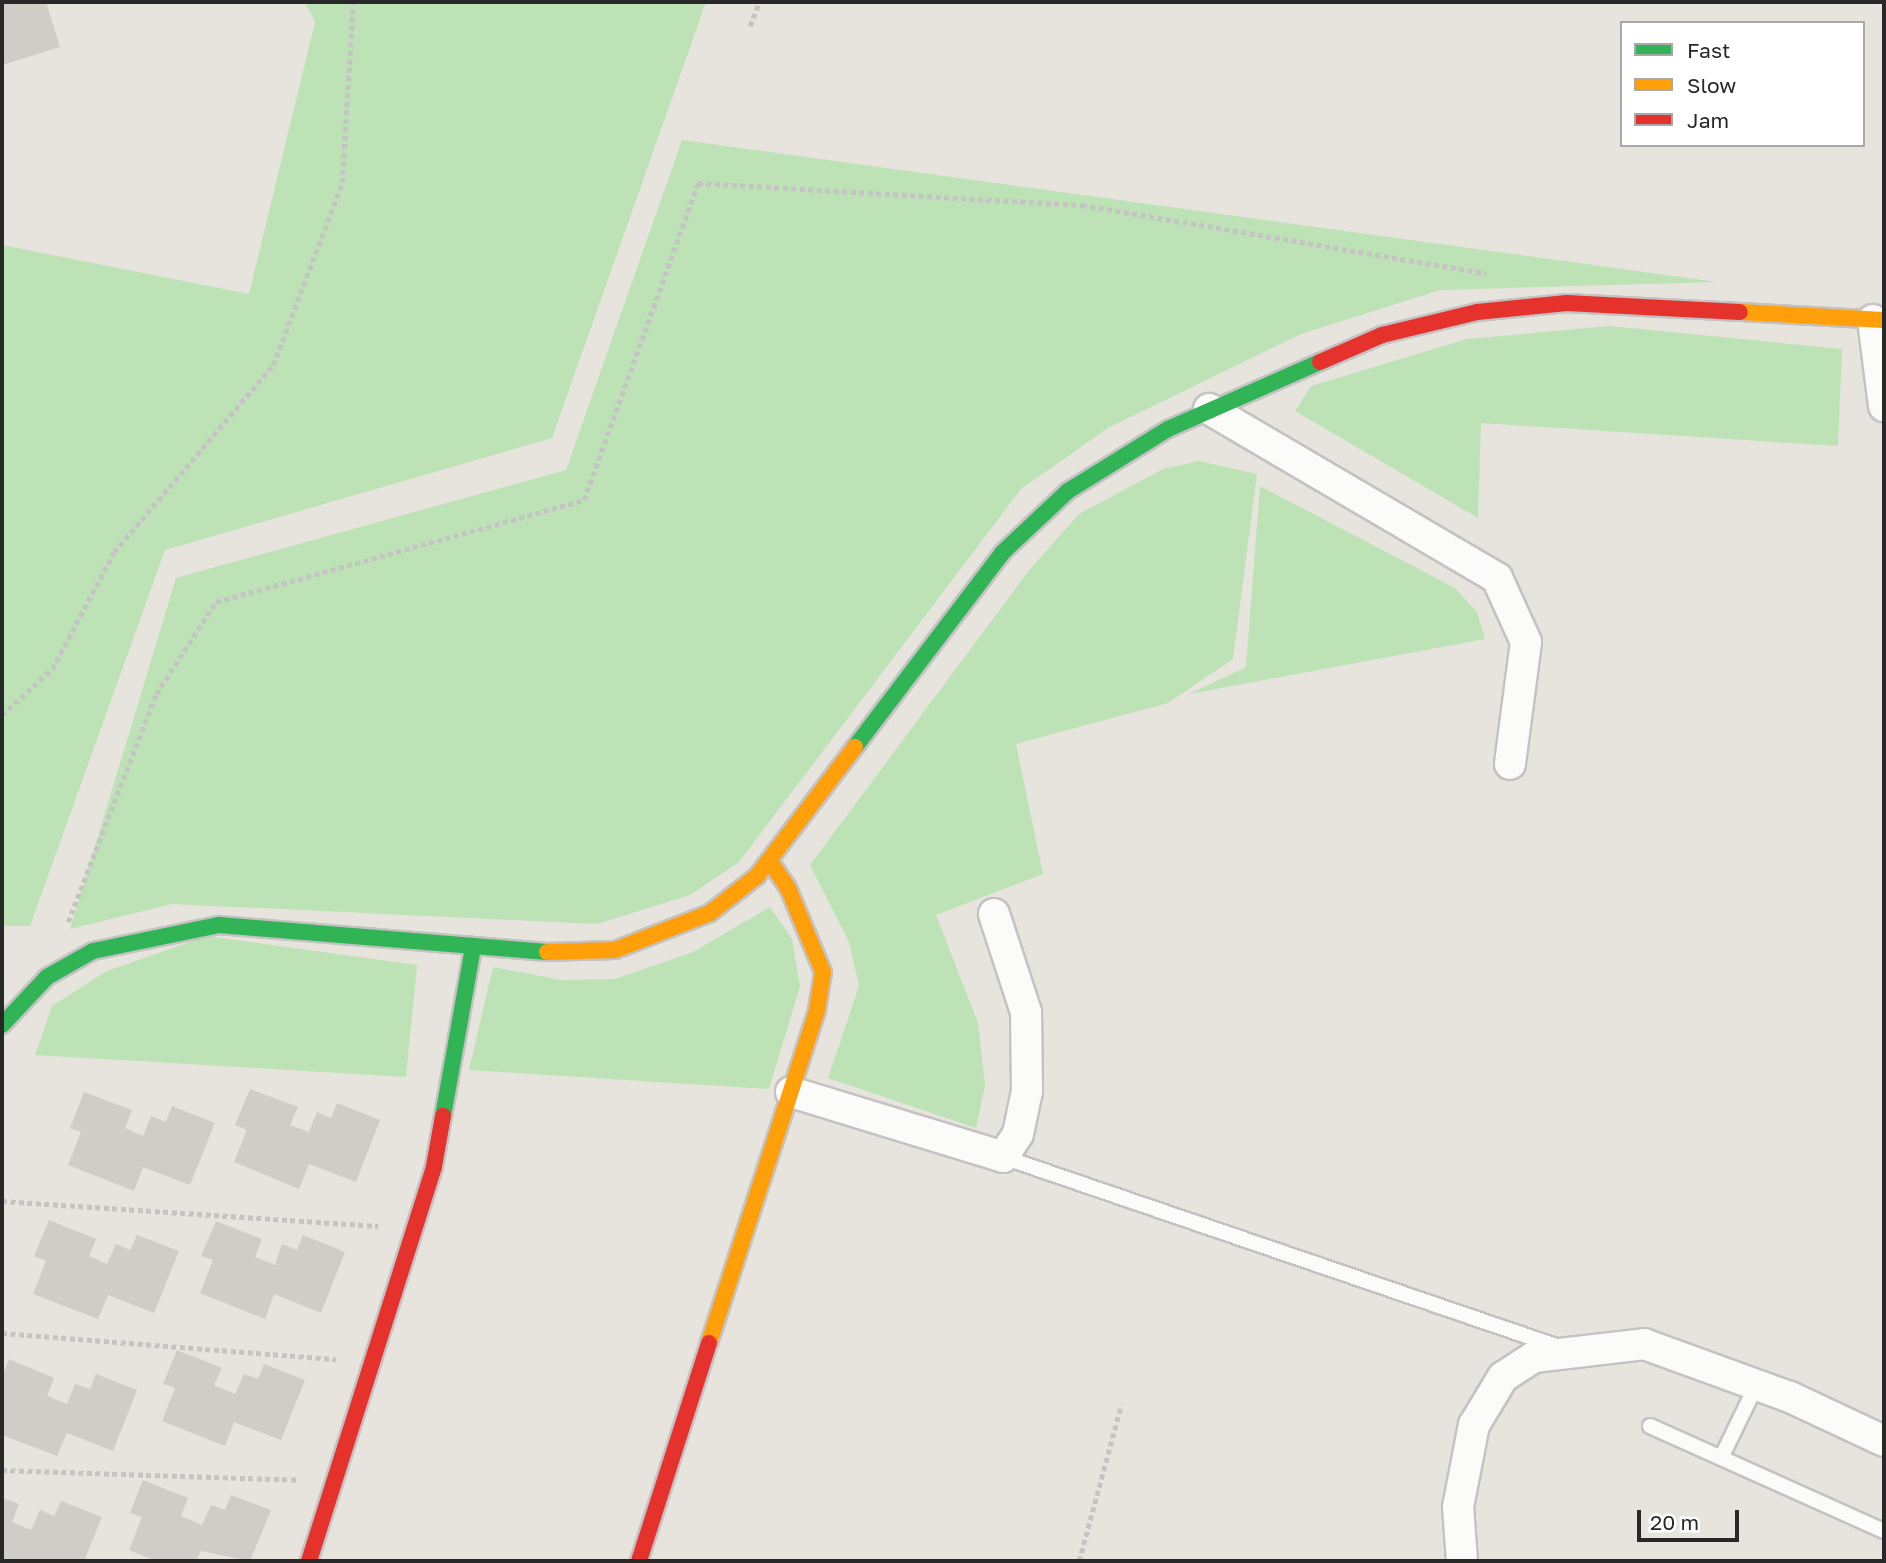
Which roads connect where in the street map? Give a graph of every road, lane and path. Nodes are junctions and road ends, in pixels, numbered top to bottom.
1 (353, 2) edge
2 (759, 2) edge
3 (750, 26) dead end
4 (1492, 274) dead end
5 (1879, 320) edge
6 (1884, 406) edge
7 (1209, 409) junction
8 (2, 715) edge
9 (1510, 764) dead end
10 (769, 860) junction
11 (994, 914) dead end
12 (66, 925) dead end
13 (473, 947) junction
14 (2, 1025) edge
15 (791, 1091) junction
16 (1003, 1157) junction
17 (2, 1200) edge
18 (414, 1228) junction
19 (2, 1333) edge
20 (1571, 1351) junction
21 (373, 1362) junction
22 (1757, 1384) junction
23 (1121, 1405) dead end
24 (1650, 1426) dead end
25 (1884, 1441) edge
26 (1721, 1458) junction
27 (2, 1469) edge
28 (333, 1481) junction
29 (1884, 1531) edge
30 (309, 1561) edge
31 (639, 1561) edge
32 (1079, 1561) edge
33 (1462, 1561) edge

1 - 8 path
2 - 3 path
4 - 12 path
5 - 6 street
5 - 7 street
7 - 9 street
7 - 10 street
10 - 13 street
10 - 15 street
11 - 16 street
13 - 14 street
13 - 18 street
15 - 16 street
15 - 31 street
16 - 20 lane
17 - 18 path
18 - 21 street
19 - 21 path
20 - 22 street
20 - 33 street
21 - 28 street
22 - 25 street
22 - 26 lane
23 - 32 path
24 - 26 lane
26 - 29 lane
27 - 28 path
28 - 30 street

